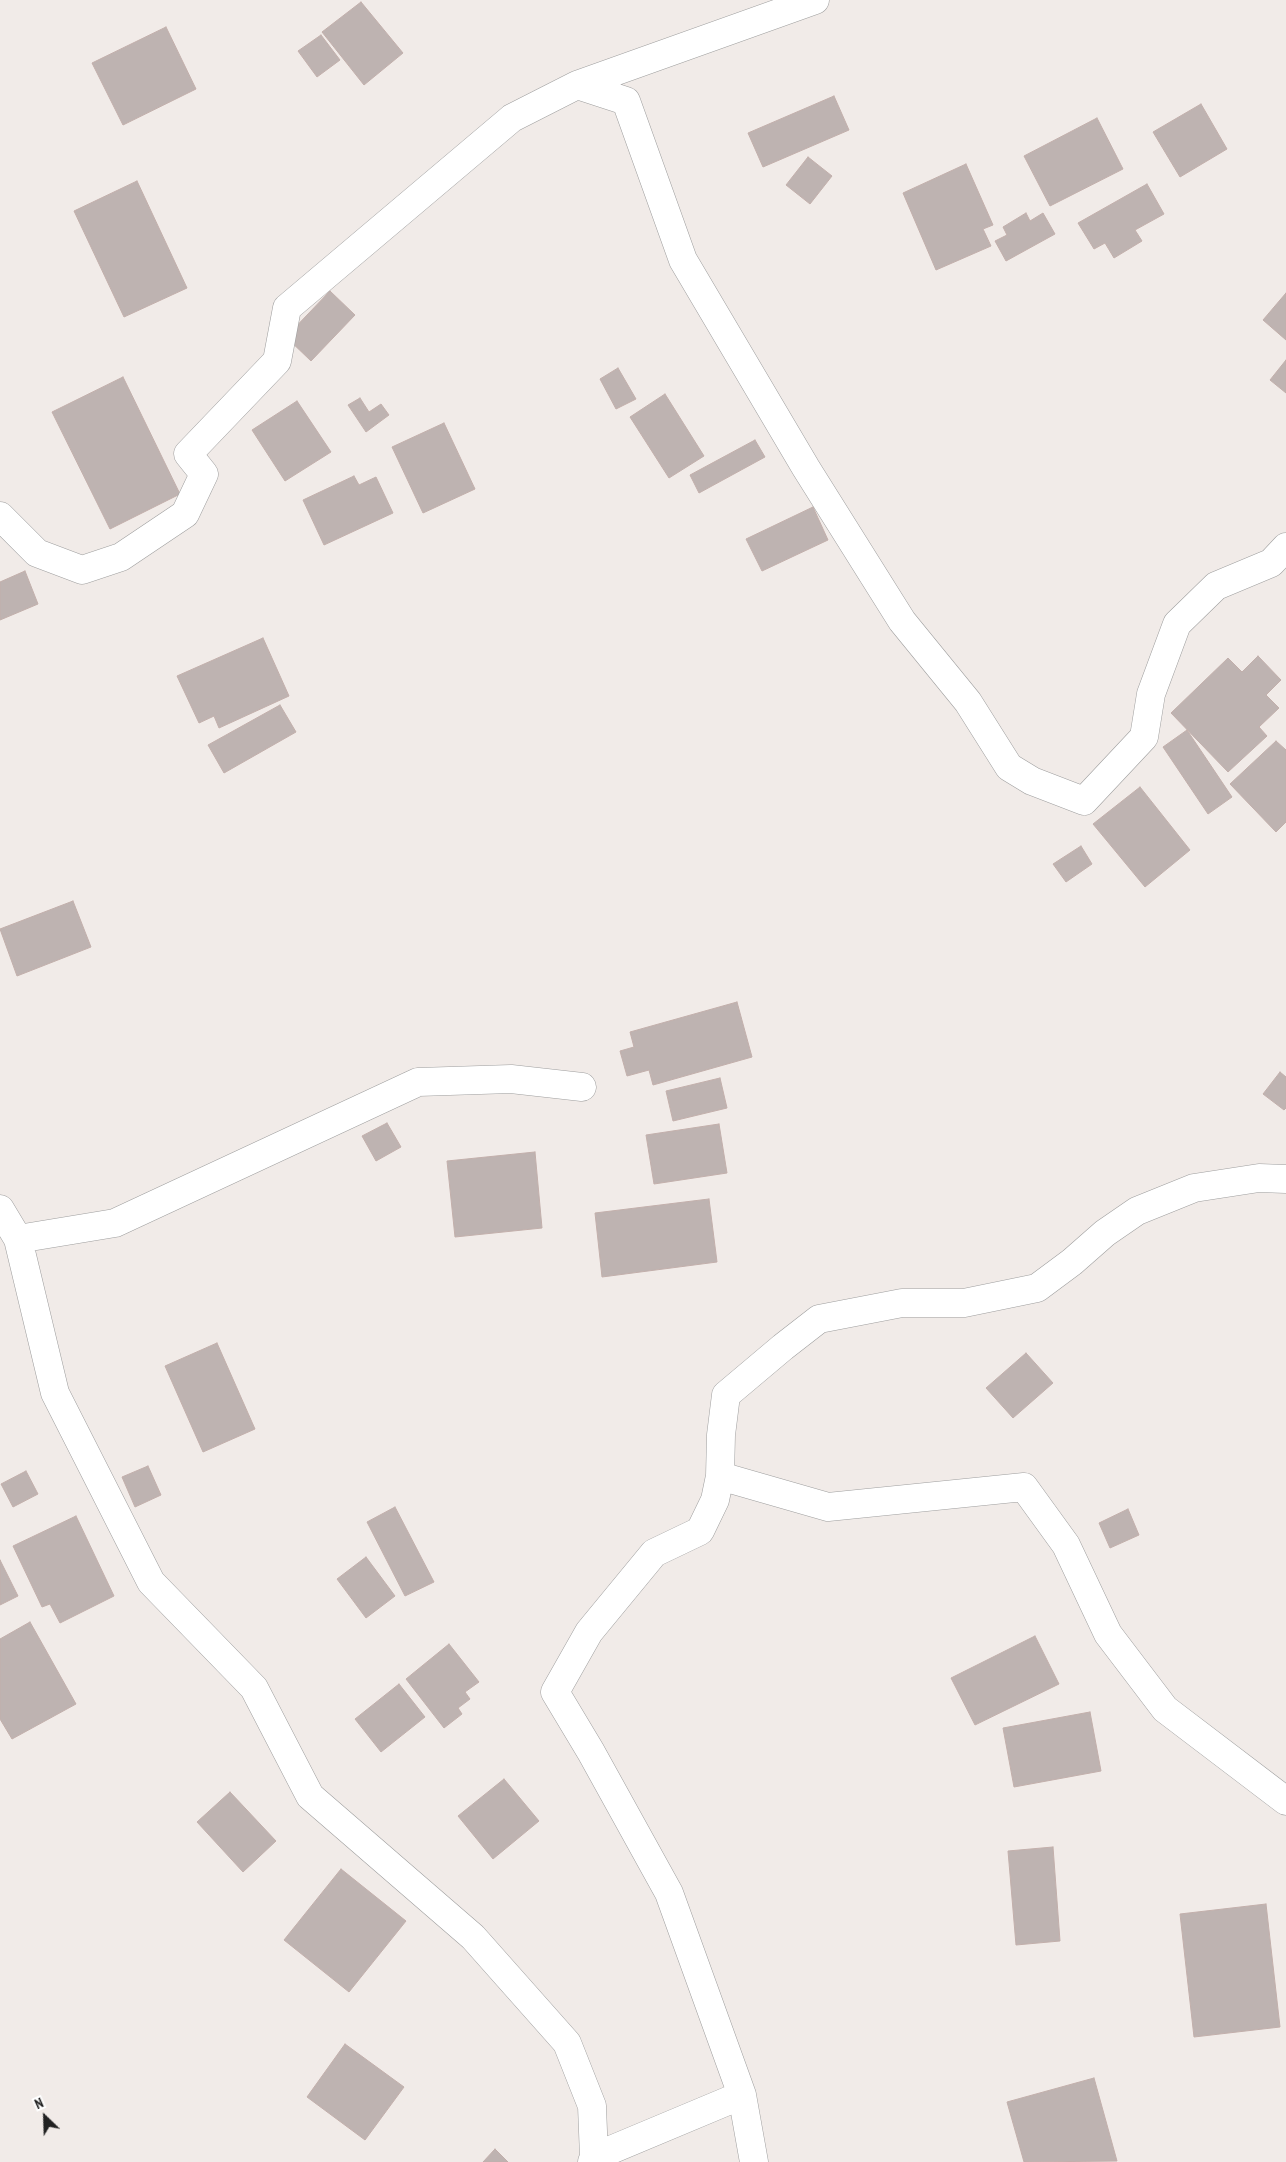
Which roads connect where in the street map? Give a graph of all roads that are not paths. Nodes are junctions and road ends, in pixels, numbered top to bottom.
1 (815, 0) edge
2 (578, 86) junction
3 (0, 516) edge
4 (1286, 547) edge
5 (582, 1087) dead end
6 (1286, 1179) edge
7 (0, 1209) edge
8 (18, 1239) junction
9 (720, 1476) junction
10 (1286, 1802) edge
11 (742, 2095) junction
12 (593, 2160) edge
13 (754, 2162) edge

1 - 2 street
2 - 3 street
2 - 4 street
5 - 8 street
6 - 9 street
7 - 8 street
8 - 12 street
9 - 10 street
9 - 11 street
11 - 12 street
11 - 13 street

